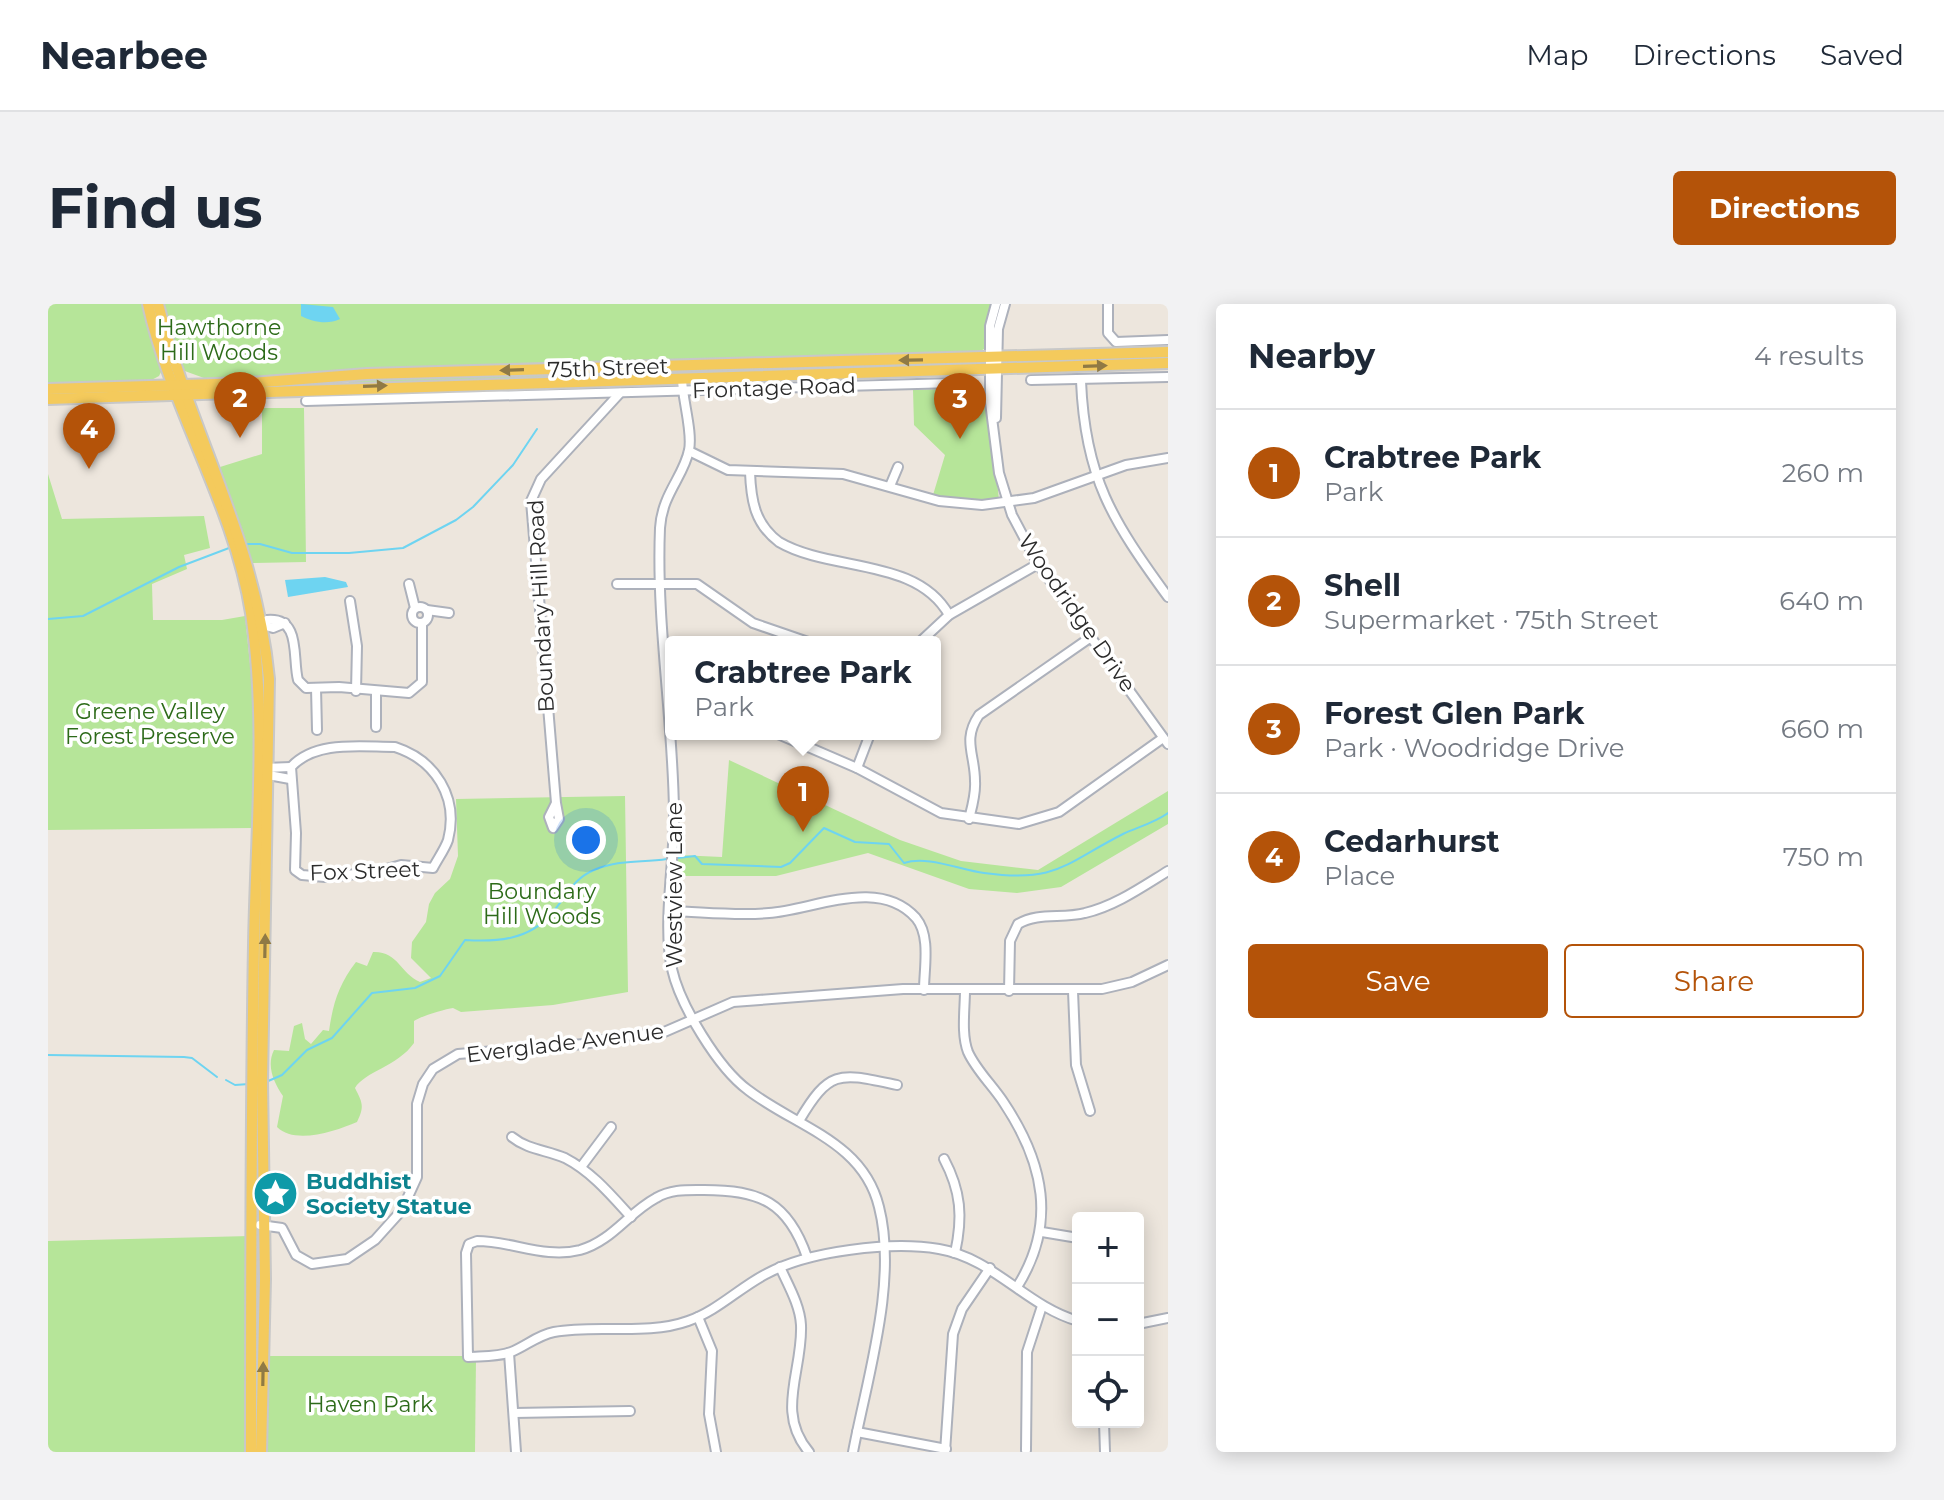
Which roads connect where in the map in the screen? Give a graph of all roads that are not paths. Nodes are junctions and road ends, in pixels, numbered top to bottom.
1 (148, 304) edge
2 (158, 304) edge
3 (996, 304) edge
4 (1005, 304) edge
5 (1108, 304) edge
6 (1168, 340) edge
7 (1168, 352) edge
8 (994, 363) junction
9 (1168, 363) edge
10 (1168, 377) edge
11 (682, 378) junction
12 (1031, 380) dead end
13 (1081, 381) junction
14 (954, 383) dead end
15 (48, 389) edge
16 (682, 390) junction
17 (178, 391) junction
18 (620, 393) junction
19 (48, 399) edge
20 (306, 401) dead end
21 (689, 451) junction
22 (1168, 458) edge
23 (898, 467) dead end
24 (750, 472) junction
25 (1097, 475) junction
26 (890, 486) junction
27 (1008, 503) junction
28 (1038, 564) junction
29 (661, 583) junction
30 (409, 584) dead end
31 (617, 584) dead end
32 (1168, 597) edge
33 (350, 601) dead end
34 (415, 608) junction
35 (427, 610) junction
36 (449, 613) dead end
37 (949, 615) junction
38 (422, 624) junction
39 (262, 625) junction
40 (791, 636) edge
41 (926, 636) edge
42 (1091, 637) junction
43 (665, 645) edge
44 (316, 688) junction
45 (356, 691) junction
46 (376, 692) junction
47 (376, 727) dead end
48 (317, 730) dead end
49 (671, 740) edge
50 (792, 740) edge
51 (868, 740) edge
52 (1166, 741) edge
53 (269, 766) junction
54 (291, 767) junction
55 (857, 768) junction
56 (258, 770) junction
57 (269, 778) junction
58 (290, 779) junction
59 (556, 803) dead end
60 (969, 819) junction
61 (1168, 871) edge
62 (671, 911) junction
63 (1168, 965) edge
64 (924, 990) junction
65 (965, 990) junction
66 (1009, 991) junction
67 (1073, 991) junction
68 (695, 1019) junction
69 (897, 1085) dead end
70 (1090, 1111) dead end
71 (799, 1121) junction
72 (611, 1127) dead end
73 (512, 1137) dead end
74 (944, 1159) dead end
75 (581, 1167) junction
76 (631, 1217) junction
77 (259, 1225) junction
78 (1042, 1232) junction
79 (1072, 1237) edge
80 (883, 1249) junction
81 (955, 1253) junction
82 (807, 1257) junction
83 (780, 1267) junction
84 (990, 1268) junction
85 (1017, 1287) junction
86 (1042, 1306) junction
87 (698, 1317) junction
88 (1072, 1318) edge
89 (1168, 1318) edge
90 (1144, 1323) edge
91 (509, 1353) junction
92 (630, 1411) dead end
93 (514, 1413) junction
94 (1104, 1428) edge
95 (857, 1432) junction
96 (1026, 1450) edge
97 (946, 1451) edge
98 (251, 1452) edge
99 (261, 1452) edge
100 (516, 1452) edge
101 (716, 1452) edge
102 (809, 1452) edge
103 (853, 1452) edge
104 (1105, 1452) edge

1 - 17 main road
2 - 17 main road
3 - 8 street, Woodridge Drive
4 - 8 street, Woodridge Drive
5 - 6 street
7 - 8 main road, 75th Street
8 -> 9 main road, 75th Street
8 - 11 main road, 75th Street
8 -> 17 main road, 75th Street
8 - 27 street, Woodridge Drive
10 - 13 street
11 - 16 street
17 -> 11 main road, 75th Street
12 - 13 street
13 - 25 street
14 - 16 street, Frontage Road
15 - 17 main road, 75th Street
16 - 18 street, Frontage Road
16 - 21 street
17 - 19 main road, 75th Street
17 - 39 main road
17 - 56 main road
18 - 20 street, Frontage Road
18 - 59 street, Boundary Hill Road
21 - 24 street
21 - 29 street, Westview Lane
22 - 25 street
23 - 26 street
24 - 26 street
24 - 37 street
25 - 27 street
25 - 32 street
26 - 27 street
27 - 28 street, Woodridge Drive
28 - 37 street
28 - 42 street, Woodridge Drive
29 - 31 street
29 - 40 street
29 - 43 street, Westview Lane
30 - 34 street
33 - 45 street
34 - 35 street
34 - 38 street
35 - 36 street
35 - 38 street
37 - 41 street
38 - 46 street
39 - 44 street
39 - 53 main road
42 - 52 street, Woodridge Drive
42 - 60 street
44 - 45 street
44 - 48 street
45 - 46 street
46 - 47 street
49 - 62 street, Westview Lane
50 - 55 street
51 - 55 street
52 - 60 street
53 - 54 street
53 - 56 street
53 - 57 main road
54 - 58 street
54 - 58 street, Fox Street
55 - 60 street
56 - 57 street
56 - 77 main road
57 - 58 street
77 -> 57 main road
61 - 66 street
62 - 64 street
62 - 68 street, Westview Lane
63 - 67 street, Everglade Avenue
64 - 65 street, Everglade Avenue
64 - 68 street, Everglade Avenue
65 - 66 street, Everglade Avenue
65 - 78 street
66 - 67 street, Everglade Avenue
67 - 70 street
68 - 71 street, Westview Lane
68 - 77 street, Everglade Avenue
69 - 71 street
71 - 80 street, Westview Lane
72 - 75 street
73 - 75 street
74 - 81 street
75 - 76 street
76 - 82 street
76 - 91 street
77 - 98 main road
99 -> 77 main road
78 - 79 street
78 - 85 street
80 - 81 street
80 - 82 street
80 - 95 street, Westview Lane
81 - 84 street
82 - 83 street
83 - 87 street
83 - 102 street
84 - 85 street
84 - 97 street
85 - 86 street
86 - 88 street
86 - 96 street
87 - 91 street
87 - 101 street
89 - 90 street
91 - 93 street
92 - 93 street
93 - 100 street
94 - 104 street
95 - 97 street
95 - 103 street, Westview Lane

